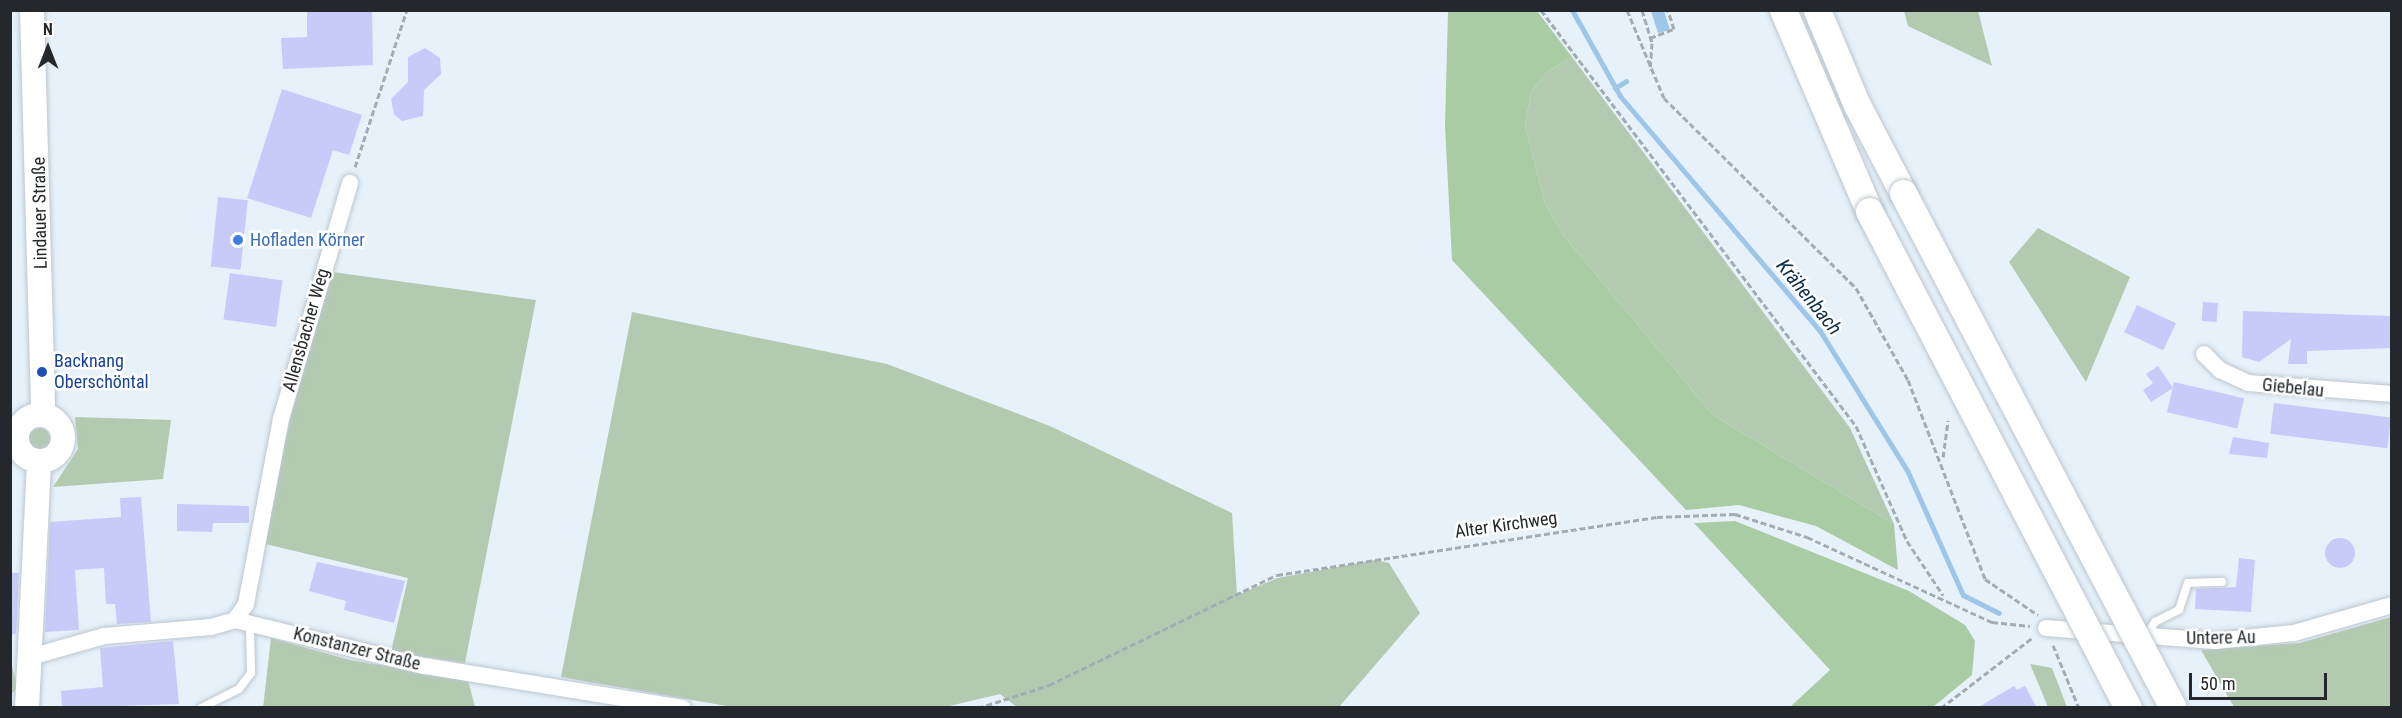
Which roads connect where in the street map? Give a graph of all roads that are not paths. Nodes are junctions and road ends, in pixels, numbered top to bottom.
1 (32, 10) edge
2 (1783, 10) edge
3 (1817, 10) edge
4 (351, 183) road end
5 (2204, 354) dead end
6 (2391, 394) edge
7 (44, 415) junction
8 (39, 461) junction
9 (2222, 582) dead end
10 (2391, 604) edge
11 (243, 623) junction
12 (2046, 628) road end
13 (2145, 637) junction
14 (34, 656) junction
15 (27, 708) edge
16 (201, 708) edge
17 (683, 708) edge
18 (2128, 708) edge
19 (2173, 708) edge

1 - 7 street, Lindauer Straße
2 - 18 main road, bridge
3 - 19 main road, bridge
4 - 11 street, Allensbacher Weg
5 - 6 street, Giebelau
7 - 8 street
7 - 8 street
8 - 14 street
9 - 13 lane
10 - 13 street, Untere Au
11 - 14 street, Konstanzer Straße
11 - 16 lane
11 - 17 street, Konstanzer Straße
12 - 13 street, Untere Au
14 - 15 street

